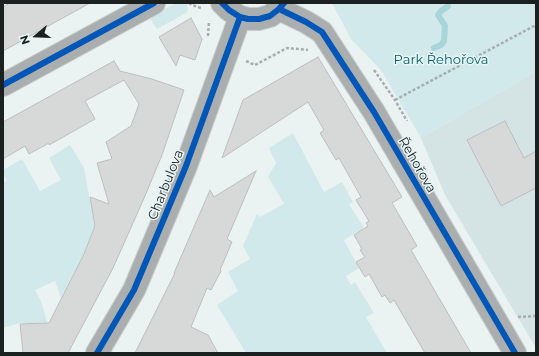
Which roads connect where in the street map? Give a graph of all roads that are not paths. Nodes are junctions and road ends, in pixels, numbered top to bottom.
1 (154, 3) edge
2 (282, 6) edge
3 (214, 9) edge
4 (240, 17) junction
5 (3, 85) edge
6 (97, 353) edge
7 (515, 353) edge

1 - 5 street
2 - 4 street
2 - 7 street, Řehořova
3 - 4 street
4 - 6 street, Charbulova

